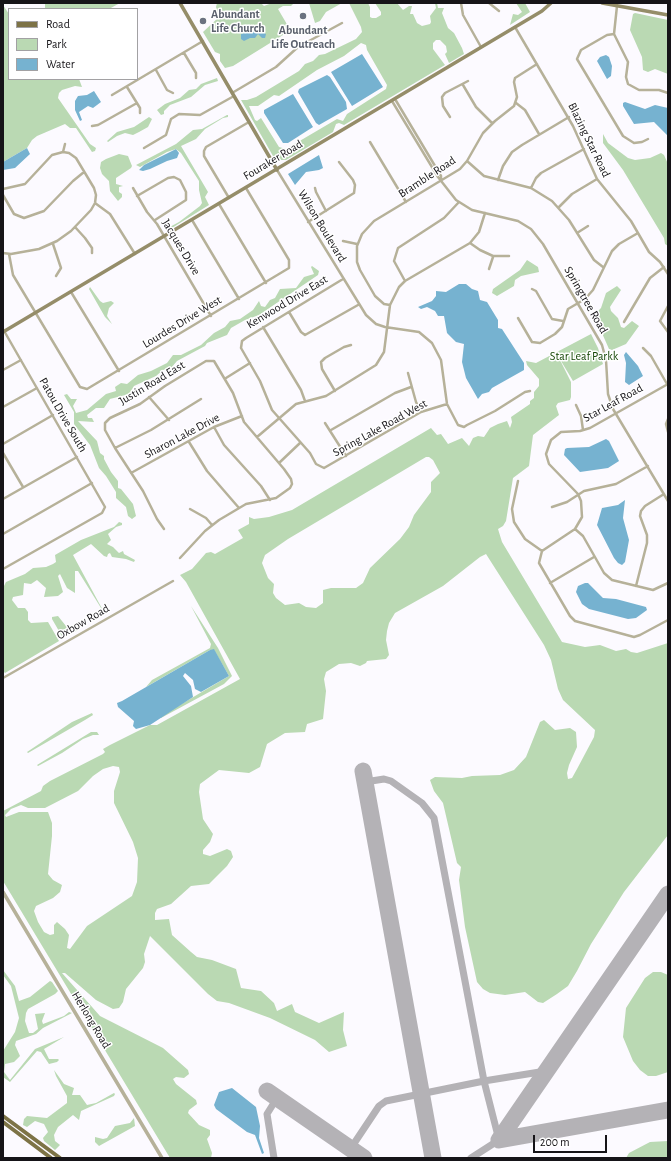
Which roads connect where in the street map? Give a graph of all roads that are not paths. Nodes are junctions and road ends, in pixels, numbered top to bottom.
1 (180, 3) edge
2 (461, 3) edge
3 (489, 3) edge
4 (551, 3) edge
5 (602, 3) edge
6 (617, 6) junction
7 (499, 11) dead end
8 (668, 15) edge
9 (342, 24) dead end
10 (515, 27) junction
11 (614, 34) junction
12 (203, 41) junction
13 (481, 48) junction
14 (184, 53) junction
15 (537, 64) junction
16 (156, 70) junction
17 (196, 78) dead end
18 (468, 81) dead end
19 (463, 85) junction
20 (127, 87) junction
21 (172, 93) dead end
22 (668, 93) edge
23 (233, 94) junction
24 (112, 95) dead end
25 (394, 100) junction
26 (137, 103) junction
27 (516, 103) junction
28 (140, 113) dead end
29 (450, 117) dead end
30 (569, 117) junction
31 (249, 122) junction
32 (492, 124) junction
33 (92, 126) dead end
34 (539, 134) junction
35 (648, 139) dead end
36 (370, 142) dead end
37 (65, 144) dead end
38 (144, 148) dead end
39 (584, 149) junction
40 (63, 152) junction
41 (467, 161) junction
42 (339, 162) dead end
43 (277, 170) junction
44 (84, 172) junction
45 (597, 179) junction
46 (498, 180) junction
47 (441, 181) junction
48 (133, 188) dead end
49 (246, 188) junction
50 (315, 188) dead end
51 (531, 188) junction
52 (3, 189) edge
53 (3, 195) edge
54 (137, 196) junction
55 (229, 198) junction
56 (406, 202) junction
57 (459, 202) junction
58 (95, 203) junction
59 (219, 204) junction
60 (559, 207) junction
61 (326, 211) junction
62 (485, 213) junction
63 (155, 220) junction
64 (192, 220) junction
65 (308, 222) junction
66 (588, 226) dead end
67 (75, 227) junction
68 (577, 233) junction
69 (638, 233) junction
70 (164, 236) junction
71 (343, 241) dead end
72 (470, 242) junction
73 (53, 244) junction
74 (358, 244) junction
75 (3, 253) edge
76 (92, 253) dead end
77 (8, 254) junction
78 (135, 254) junction
79 (493, 256) junction
80 (509, 256) dead end
81 (603, 267) junction
82 (664, 268) junction
83 (489, 270) dead end
84 (668, 274) edge
85 (56, 276) dead end
86 (343, 279) junction
87 (405, 281) junction
88 (266, 283) junction
89 (532, 289) dead end
90 (71, 292) junction
91 (239, 300) junction
92 (578, 302) junction
93 (358, 305) junction
94 (390, 305) junction
95 (668, 306) edge
96 (288, 312) junction
97 (36, 313) junction
98 (211, 316) junction
99 (518, 318) dead end
100 (563, 321) junction
101 (624, 322) dead end
102 (263, 327) junction
103 (388, 328) junction
104 (4, 331) edge
105 (668, 332) edge
106 (351, 345) dead end
107 (643, 348) dead end
108 (21, 360) junction
109 (250, 363) junction
110 (3, 370) edge
111 (119, 371) junction
112 (408, 373) dead end
113 (226, 378) junction
114 (668, 384) edge
115 (411, 387) junction
116 (36, 388) junction
117 (335, 391) junction
118 (530, 391) dead end
119 (149, 397) junction
120 (201, 399) dead end
121 (305, 401) junction
122 (447, 404) junction
123 (576, 405) dead end
124 (3, 407) edge
125 (421, 412) junction
126 (615, 413) junction
127 (53, 415) junction
128 (242, 416) junction
129 (279, 418) junction
130 (668, 419) edge
131 (169, 420) junction
132 (325, 423) dead end
133 (214, 427) junction
134 (331, 430) junction
135 (583, 430) junction
136 (668, 432) edge
137 (257, 437) junction
138 (189, 442) junction
139 (300, 443) junction
140 (3, 444) edge
141 (115, 448) junction
142 (3, 453) edge
143 (346, 456) junction
144 (77, 457) junction
145 (279, 463) junction
146 (648, 466) junction
147 (131, 473) junction
148 (518, 481) dead end
149 (92, 483) junction
150 (23, 487) junction
151 (578, 494) junction
152 (664, 494) junction
153 (3, 499) edge
154 (270, 500) junction
155 (668, 500) edge
156 (552, 507) dead end
157 (239, 508) junction
158 (190, 509) dead end
159 (212, 525) junction
160 (164, 529) dead end
161 (575, 530) junction
162 (3, 534) edge
163 (542, 551) junction
164 (594, 557) junction
165 (180, 558) dead end
166 (3, 568) edge
167 (173, 581) dead end
168 (550, 583) junction
169 (668, 583) edge
170 (636, 586) junction
171 (668, 620) edge
172 (3, 678) edge
173 (3, 892) edge
174 (3, 1116) edge
175 (3, 1122) edge
176 (21, 1129) junction
177 (18, 1134) junction
178 (35, 1146) junction
179 (46, 1148) junction
180 (51, 1158) edge
181 (58, 1158) edge
182 (162, 1158) edge

1 - 12 main road, Wilson Boulevard
2 - 13 street
3 - 7 street
4 - 10 main road, Fouraker Road
5 - 6 main road
6 - 8 main road
6 - 11 street
9 - 23 street
10 - 13 main road, Fouraker Road
10 - 15 street, Blazing Star Road
11 - 22 street
11 - 35 street
12 - 14 street
12 - 23 main road, Wilson Boulevard
13 - 25 main road, Fouraker Road
14 - 16 street
14 - 17 street
15 - 27 street
15 - 30 street, Blazing Star Road
16 - 20 street
16 - 21 street
18 - 19 street
19 - 29 street
19 - 32 street
20 - 24 street
20 - 26 street
23 - 31 main road, Wilson Boulevard
23 - 38 street
25 - 43 main road, Fouraker Road
25 - 47 street, Springtree Road
26 - 28 street
26 - 33 street
27 - 32 street, Bramble Road
27 - 34 street
30 - 34 street
30 - 39 street, Blazing Star Road
31 - 43 main road, Wilson Boulevard
31 - 55 street
32 - 41 street, Bramble Road
34 - 46 street
36 - 56 street
37 - 40 street
39 - 45 street, Blazing Star Road
39 - 51 street
40 - 44 street
40 - 52 street
41 - 46 street
41 - 47 street, Bramble Road
42 - 61 street
43 - 49 main road, Fouraker Road
43 - 65 street, Wilson Boulevard
44 - 53 street
44 - 58 street
45 - 60 street
45 - 69 street, Blazing Star Road
46 - 51 street
47 - 56 street, Bramble Road
47 - 57 street, Springtree Road
48 - 54 street, Jacques Drive
49 - 55 main road, Fouraker Road
49 - 88 street, Lourdes Drive West
50 - 61 street
51 - 60 street
54 - 63 street, Jacques Drive
54 - 63 street
55 - 59 main road, Fouraker Road
56 - 74 street, Bramble Road
57 - 62 street, Springtree Road
57 - 87 street
58 - 67 street
58 - 78 street
59 - 64 main road, Fouraker Road
59 - 88 street
60 - 68 street
61 - 65 street
62 - 72 street
62 - 92 street, Springtree Road
63 - 70 street, Jacques Drive
64 - 70 main road, Fouraker Road
64 - 91 street
65 - 86 street, Wilson Boulevard
66 - 68 street
67 - 73 street
67 - 76 street
68 - 81 street
69 - 81 street
69 - 82 street, Blazing Star Road
70 - 78 main road, Fouraker Road
70 - 98 street, Jacques Drive
71 - 74 street
72 - 79 street
72 - 87 street
73 - 77 street
73 - 85 street
74 - 94 street
75 - 77 street
77 - 97 street
78 - 90 main road, Fouraker Road
79 - 80 street
79 - 83 street
81 - 92 street
82 - 84 street, Blazing Star Road
82 - 101 street
86 - 93 street, Wilson Boulevard
86 - 96 street, Kenwood Drive East
87 - 94 street
88 - 91 street, Lourdes Drive West
89 - 100 street
90 - 97 main road, Fouraker Road
90 - 111 street
91 - 98 street, Lourdes Drive West
92 - 100 street
92 - 126 street, Springtree Road
93 - 96 street
93 - 103 street, Wilson Boulevard
94 - 103 street
95 - 105 street
96 - 102 street, Kenwood Drive East
97 - 104 main road, Fouraker Road
97 - 111 street, Lourdes Drive West
98 - 111 street, Lourdes Drive West
99 - 100 street
102 - 109 street, Kenwood Drive East
102 - 121 street
103 - 117 street
103 - 122 street, Wilson Boulevard
104 - 108 street, Patou Drive South
106 - 117 street
107 - 114 street
108 - 110 street
108 - 116 street, Patou Drive South
109 - 113 street
109 - 129 street
112 - 115 street
113 - 119 street, Justin Road East
113 - 128 street
114 - 126 street, Star Leaf Road
115 - 125 street
115 - 134 street
116 - 124 street
116 - 127 street, Patou Drive South
117 - 121 street
118 - 122 street, Wilson Boulevard
119 - 131 street
119 - 141 street, Justin Road East
120 - 131 street
121 - 129 street
122 - 125 street, Spring Lake Road West
123 - 135 street
125 - 143 street, Spring Lake Road West
126 - 135 street, Star Leaf Road
126 - 146 street, Springtree Road
127 - 140 street
127 - 144 street, Patou Drive South
128 - 133 street, Sharon Lake Drive
128 - 137 street
129 - 137 street
129 - 139 street
130 - 136 street
131 - 141 street
132 - 134 street
133 - 138 street, Sharon Lake Drive
133 - 154 street
134 - 143 street
135 - 151 street, Star Leaf Road
137 - 145 street
138 - 147 street, Sharon Lake Drive
138 - 157 street
139 - 143 street, Spring Lake Road West
139 - 145 street
141 - 147 street
142 - 150 street
144 - 149 street, Patou Drive South
144 - 150 street
145 - 154 street
146 - 151 street
146 - 152 street, Springtree Road
147 - 160 street
148 - 163 street
149 - 162 street
149 - 166 street, Patou Drive South
150 - 153 street
151 - 156 street
151 - 161 street
152 - 155 street, Springtree Road
152 - 170 street
154 - 157 street
157 - 159 street
158 - 159 street
159 - 165 street
161 - 163 street
161 - 164 street
163 - 168 street
164 - 168 street
164 - 170 street
167 - 172 street, Oxbow Road
168 - 171 street
169 - 170 street
173 - 182 street, Herlong Road
174 - 176 main road
175 - 177 main road
176 - 177 main road
176 - 179 main road
177 - 178 main road
178 - 179 main road
178 - 180 main road
179 - 181 main road
180 - 181 main road

